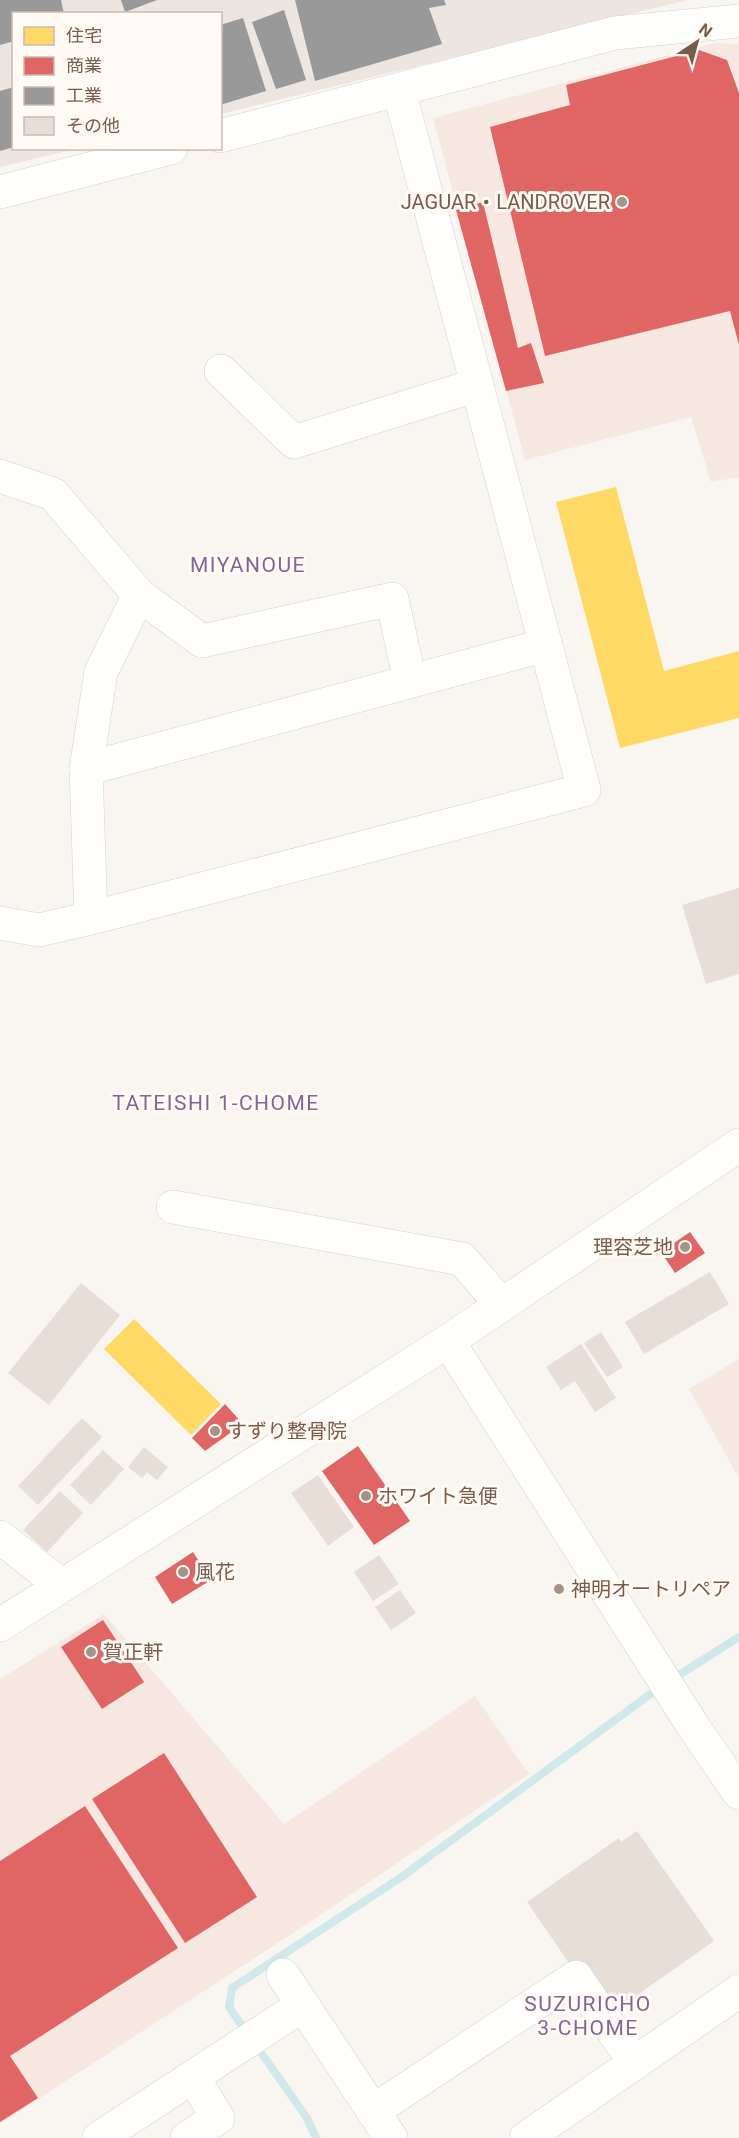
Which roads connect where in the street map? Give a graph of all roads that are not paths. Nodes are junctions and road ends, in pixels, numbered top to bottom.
1 (739, 21) edge
2 (399, 90) junction
3 (222, 135) edge
4 (163, 150) edge
5 (0, 192) edge
6 (221, 371) dead end
7 (477, 385) junction
8 (0, 476) edge
9 (139, 595) junction
10 (546, 645) junction
11 (410, 681) junction
12 (86, 769) junction
13 (91, 918) junction
14 (0, 923) edge
15 (739, 1145) edge
16 (172, 1207) dead end
17 (502, 1305) junction
18 (448, 1341) junction
19 (0, 1536) edge
20 (61, 1585) junction
21 (0, 1626) edge
22 (739, 1793) edge
23 (283, 1975) dead end
24 (739, 1991) edge
25 (303, 2006) junction
26 (635, 2063) junction
27 (193, 2077) junction
28 (373, 2111) junction
29 (99, 2138) edge
30 (187, 2138) edge
31 (391, 2138) edge
32 (526, 2138) edge

1 - 2 street
2 - 3 street
2 - 7 street
4 - 5 street
6 - 7 street
7 - 10 street
8 - 9 street
9 - 11 street
9 - 12 street
10 - 11 street
10 - 13 street
11 - 12 street
12 - 13 street
13 - 14 street
15 - 17 street
16 - 17 street
17 - 18 street
18 - 20 street
18 - 22 street
19 - 20 street
20 - 21 street
23 - 25 street
24 - 26 street
25 - 27 street
25 - 28 street
26 - 28 street
26 - 32 street
27 - 29 street
27 - 30 street
28 - 31 street

